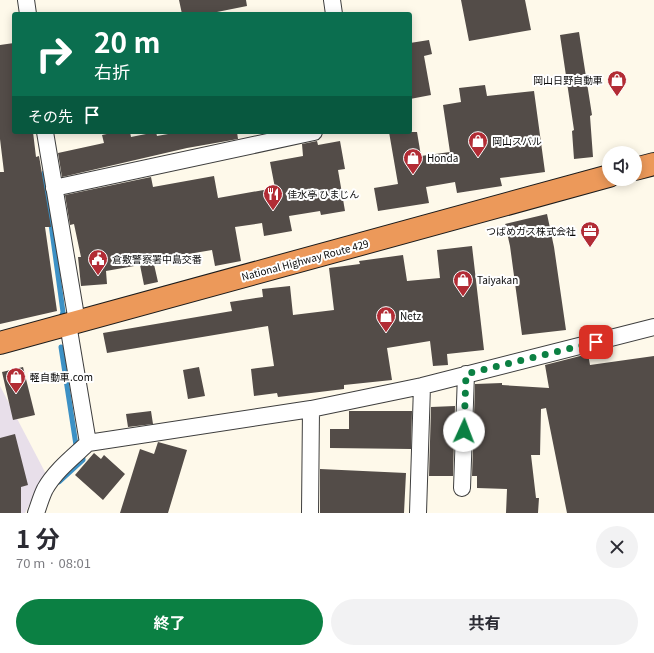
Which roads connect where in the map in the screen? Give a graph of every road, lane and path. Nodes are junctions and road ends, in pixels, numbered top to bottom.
1 (26, 0) edge
2 (332, 0) edge
3 (28, 12) edge
4 (334, 12) edge
5 (45, 134) edge
6 (305, 134) edge
7 (602, 178) edge
8 (54, 188) junction
9 (73, 323) junction
10 (654, 327) edge
11 (0, 343) edge
12 (466, 374) junction
13 (422, 386) junction
14 (311, 409) junction
15 (88, 443) junction
16 (462, 488) dead end
17 (36, 513) edge
18 (310, 513) edge
19 (418, 513) edge

1 - 3 street
2 - 4 street
5 - 8 street
6 - 8 street
7 - 9 highway, National Highway Route 429
8 - 9 street
9 - 11 highway, National Highway Route 429
9 - 15 street
10 - 12 street
12 - 13 street
12 - 16 street
13 - 14 street
13 - 19 street
14 - 15 street
14 - 18 street
15 - 17 street

